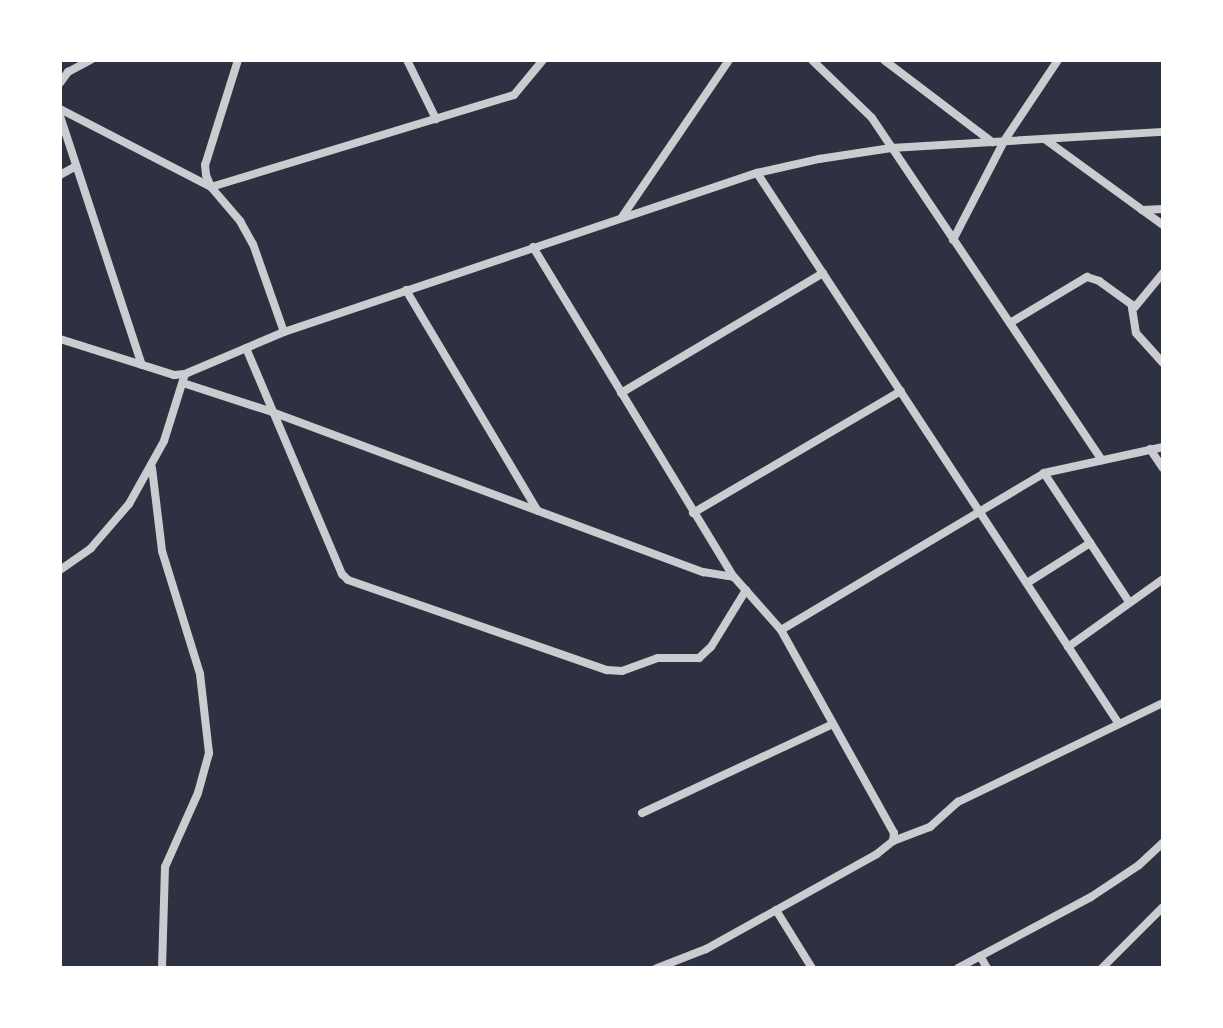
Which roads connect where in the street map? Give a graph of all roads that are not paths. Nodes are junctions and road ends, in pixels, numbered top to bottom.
1 (91, 60) edge
2 (238, 60) edge
3 (407, 60) edge
4 (543, 60) edge
5 (729, 60) edge
6 (812, 60) edge
7 (1058, 60) edge
8 (891, 62) edge
9 (60, 83) edge
10 (60, 109) edge
11 (60, 116) edge
12 (436, 119) junction
13 (1163, 132) edge
14 (1045, 139) junction
15 (1004, 141) junction
16 (992, 142) junction
17 (891, 148) junction
18 (76, 166) junction
19 (757, 173) junction
20 (60, 175) edge
21 (211, 187) junction
22 (1163, 209) edge
23 (1142, 210) junction
24 (622, 217) junction
25 (1163, 225) edge
26 (953, 240) junction
27 (533, 247) junction
28 (823, 273) junction
29 (1163, 273) edge
30 (406, 290) junction
31 (1132, 308) junction
32 (1010, 323) junction
33 (284, 332) junction
34 (60, 339) edge
35 (246, 348) junction
36 (1163, 363) edge
37 (142, 365) junction
38 (184, 378) junction
39 (901, 391) junction
40 (621, 393) junction
41 (272, 412) junction
42 (1163, 447) edge
43 (1150, 449) junction
44 (1102, 460) junction
45 (152, 468) junction
46 (1163, 468) edge
47 (1044, 473) junction
48 (979, 509) junction
49 (538, 511) junction
50 (693, 513) junction
51 (1090, 543) junction
52 (60, 570) edge
53 (734, 577) junction
54 (1163, 579) edge
55 (1027, 583) junction
56 (746, 590) junction
57 (1129, 602) junction
58 (781, 630) junction
59 (1068, 647) junction
60 (1163, 703) edge
61 (833, 724) junction
62 (1119, 724) junction
63 (642, 813) dead end
64 (893, 841) junction
65 (1163, 843) edge
66 (1163, 907) edge
67 (776, 910) junction
68 (980, 956) junction
69 (162, 968) edge
70 (657, 968) edge
71 (812, 968) edge
72 (958, 968) edge
73 (987, 968) edge
74 (1102, 968) edge

1 - 9 street
2 - 21 street
3 - 12 street
4 - 12 street
5 - 24 street
6 - 17 street
7 - 15 street
8 - 16 street
10 - 21 street
11 - 18 street
12 - 21 street
13 - 14 street
14 - 15 street
14 - 23 street
15 - 16 street
15 - 26 street
16 - 17 street
17 - 19 street
17 - 26 street
18 - 20 street
18 - 37 street
19 - 24 street
19 - 28 street
21 - 33 street
22 - 23 street
23 - 25 street
24 - 27 street
26 - 32 street
27 - 30 street
27 - 40 street
28 - 39 street
28 - 40 street
29 - 31 street
30 - 33 street
30 - 49 street
31 - 32 street
31 - 36 street
32 - 44 street
33 - 35 street
34 - 37 street
35 - 38 street
35 - 41 street
37 - 38 street
38 - 41 street
38 - 45 street
39 - 48 street
39 - 50 street
40 - 50 street
41 - 49 street
41 - 56 street
42 - 43 street
43 - 44 street
43 - 46 street
44 - 47 street
45 - 52 street
45 - 69 street
47 - 48 street
47 - 51 street
48 - 55 street
48 - 58 street
49 - 53 street
50 - 53 street
51 - 55 street
51 - 57 street
53 - 56 street
54 - 57 street
55 - 59 street
56 - 58 street
57 - 59 street
58 - 61 street
59 - 62 street
60 - 62 street
61 - 63 street
61 - 64 street
62 - 64 street
64 - 67 street
65 - 68 street
66 - 74 street
67 - 70 street
67 - 71 street
68 - 72 street
68 - 73 street

